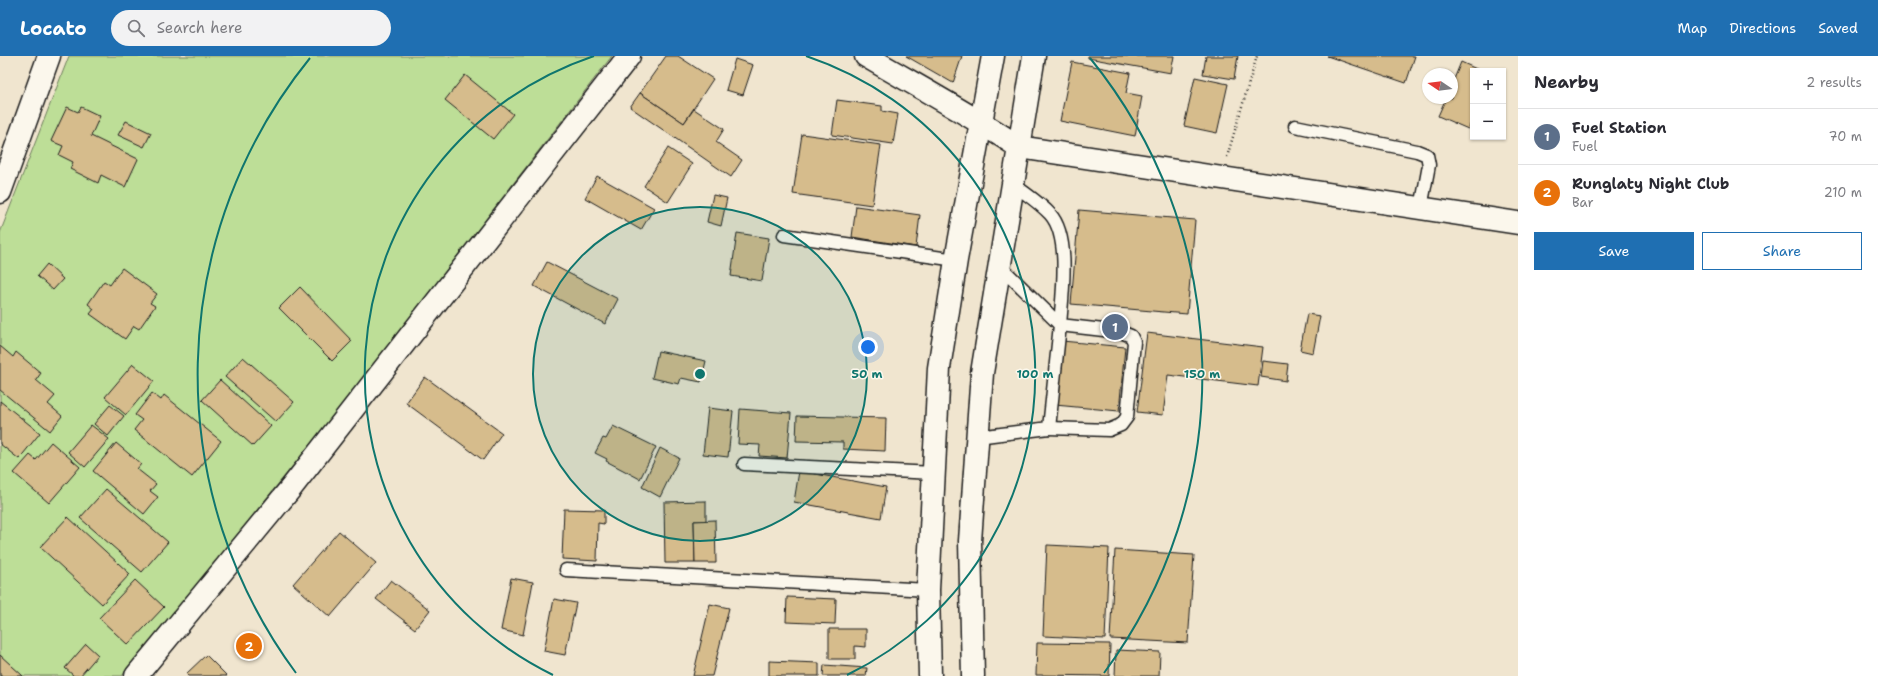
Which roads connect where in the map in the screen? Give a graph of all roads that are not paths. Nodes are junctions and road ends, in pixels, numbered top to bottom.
1 (50, 56) edge
2 (629, 56) edge
3 (866, 56) edge
4 (994, 56) edge
5 (1034, 56) edge
6 (981, 122) junction
7 (1295, 126) dead end
8 (1019, 147) junction
9 (1012, 183) junction
10 (0, 192) edge
11 (1421, 208) junction
12 (1518, 223) edge
13 (784, 236) dead end
14 (956, 260) junction
15 (999, 265) junction
16 (1060, 325) junction
17 (1049, 428) junction
18 (977, 437) junction
19 (744, 464) dead end
20 (934, 473) junction
21 (566, 570) dead end
22 (928, 590) junction
23 (136, 676) edge
24 (930, 676) edge
25 (972, 676) edge

1 - 10 main road
2 - 23 main road
3 - 6 main road
4 - 6 main road
5 - 8 main road
6 - 8 main road
6 - 14 main road
7 - 11 lane
8 - 9 main road
8 - 11 main road
9 - 15 main road
9 - 16 lane
11 - 12 main road
13 - 14 lane
14 - 20 main road
15 - 16 lane
15 - 18 main road
16 - 17 lane
16 - 17 lane
17 - 18 lane
18 - 25 main road
19 - 20 lane
20 - 22 main road
21 - 22 lane
22 - 24 main road

